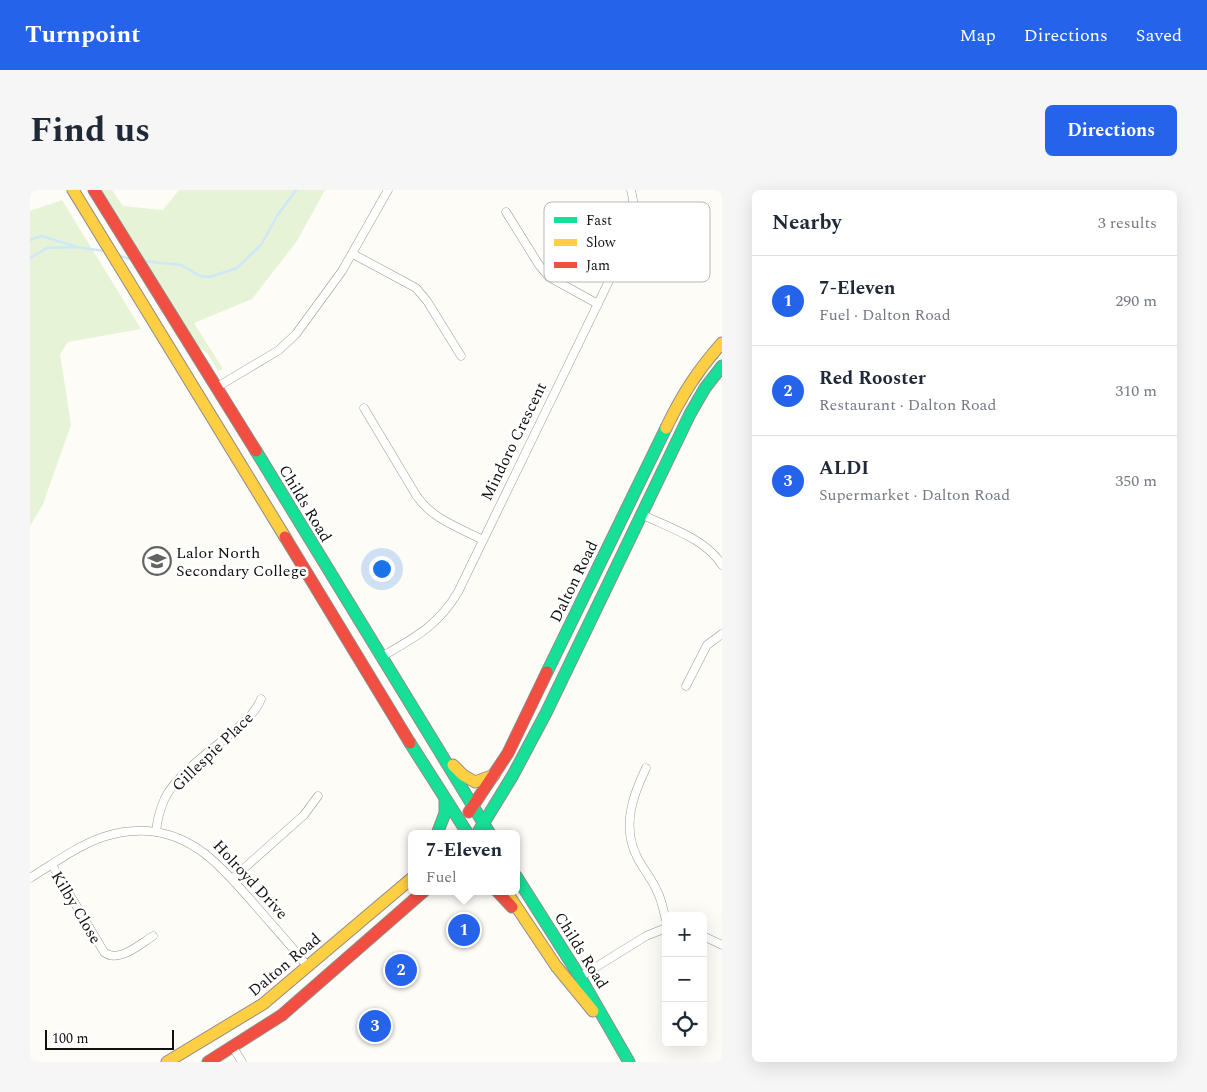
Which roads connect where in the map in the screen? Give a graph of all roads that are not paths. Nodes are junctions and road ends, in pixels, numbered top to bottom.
1 (73, 190) edge
2 (94, 190) edge
3 (388, 190) edge
4 (506, 212) dead end
5 (352, 254) junction
6 (544, 271) edge
7 (558, 282) edge
8 (609, 282) edge
9 (598, 304) junction
10 (722, 342) edge
11 (461, 356) dead end
12 (722, 366) edge
13 (217, 387) junction
14 (200, 397) junction
15 (364, 408) dead end
16 (626, 508) junction
17 (641, 514) junction
18 (483, 540) junction
19 (722, 565) edge
20 (722, 634) edge
21 (382, 657) junction
22 (365, 668) junction
23 (686, 686) dead end
24 (261, 699) dead end
25 (436, 746) junction
26 (646, 768) dead end
27 (494, 775) junction
28 (318, 796) dead end
29 (445, 800) junction
30 (473, 808) junction
31 (465, 829) edge
32 (439, 830) edge
33 (483, 830) edge
34 (156, 832) junction
35 (52, 865) junction
36 (30, 878) edge
37 (232, 879) junction
38 (408, 880) edge
39 (520, 882) edge
40 (419, 895) edge
41 (501, 895) edge
42 (509, 895) edge
43 (664, 912) edge
44 (525, 921) junction
45 (662, 930) edge
46 (153, 936) dead end
47 (707, 938) edge
48 (722, 945) edge
49 (563, 951) junction
50 (307, 966) junction
51 (556, 966) junction
52 (575, 980) junction
53 (320, 982) junction
54 (233, 1047) junction
55 (167, 1062) edge
56 (208, 1062) edge
57 (242, 1062) edge
58 (629, 1062) edge

1 - 14 main road
2 - 13 main road, Childs Road
3 - 5 street
4 - 6 street
5 - 11 street
5 - 13 street
7 - 9 street
8 - 9 street, Mindoro Crescent
9 - 18 street, Mindoro Crescent
10 - 16 main road, Dalton Road
12 - 17 main road, Dalton Road
13 - 14 main road
13 - 21 main road, Childs Road
14 - 22 main road
15 - 18 street
16 - 17 main road
16 - 27 main road, Dalton Road
17 - 19 street
17 - 33 main road, Dalton Road
18 - 21 street, Mindoro Crescent
20 - 23 street
21 - 22 main road, Mindoro Crescent
21 - 25 main road, Childs Road
22 - 29 main road
24 - 34 street, Gillespie Place
25 - 27 main road
25 - 30 main road, Childs Road
26 - 43 street
27 - 30 main road, Dalton Road
28 - 37 street
29 - 31 main road
29 - 32 main road
30 - 31 main road, Dalton Road
30 - 33 main road, Childs Road
34 - 35 street, Holroyd Drive
34 - 37 street, Holroyd Drive
35 - 36 street, Holroyd Drive
35 - 46 street, Kilby Close
37 - 50 street, Holroyd Drive
38 - 50 main road, Dalton Road
39 - 49 main road, Childs Road
40 - 53 main road
41 - 44 main road
42 - 44 main road, Childs Road
44 - 51 main road, Childs Road
45 - 52 street
47 - 48 street
49 - 51 main road
49 - 52 main road, Childs Road
50 - 53 main road, Holroyd Drive
50 - 55 main road, Dalton Road
51 - 52 main road, Childs Road
52 - 58 main road, Childs Road
53 - 54 main road
54 - 56 main road
54 - 57 street

